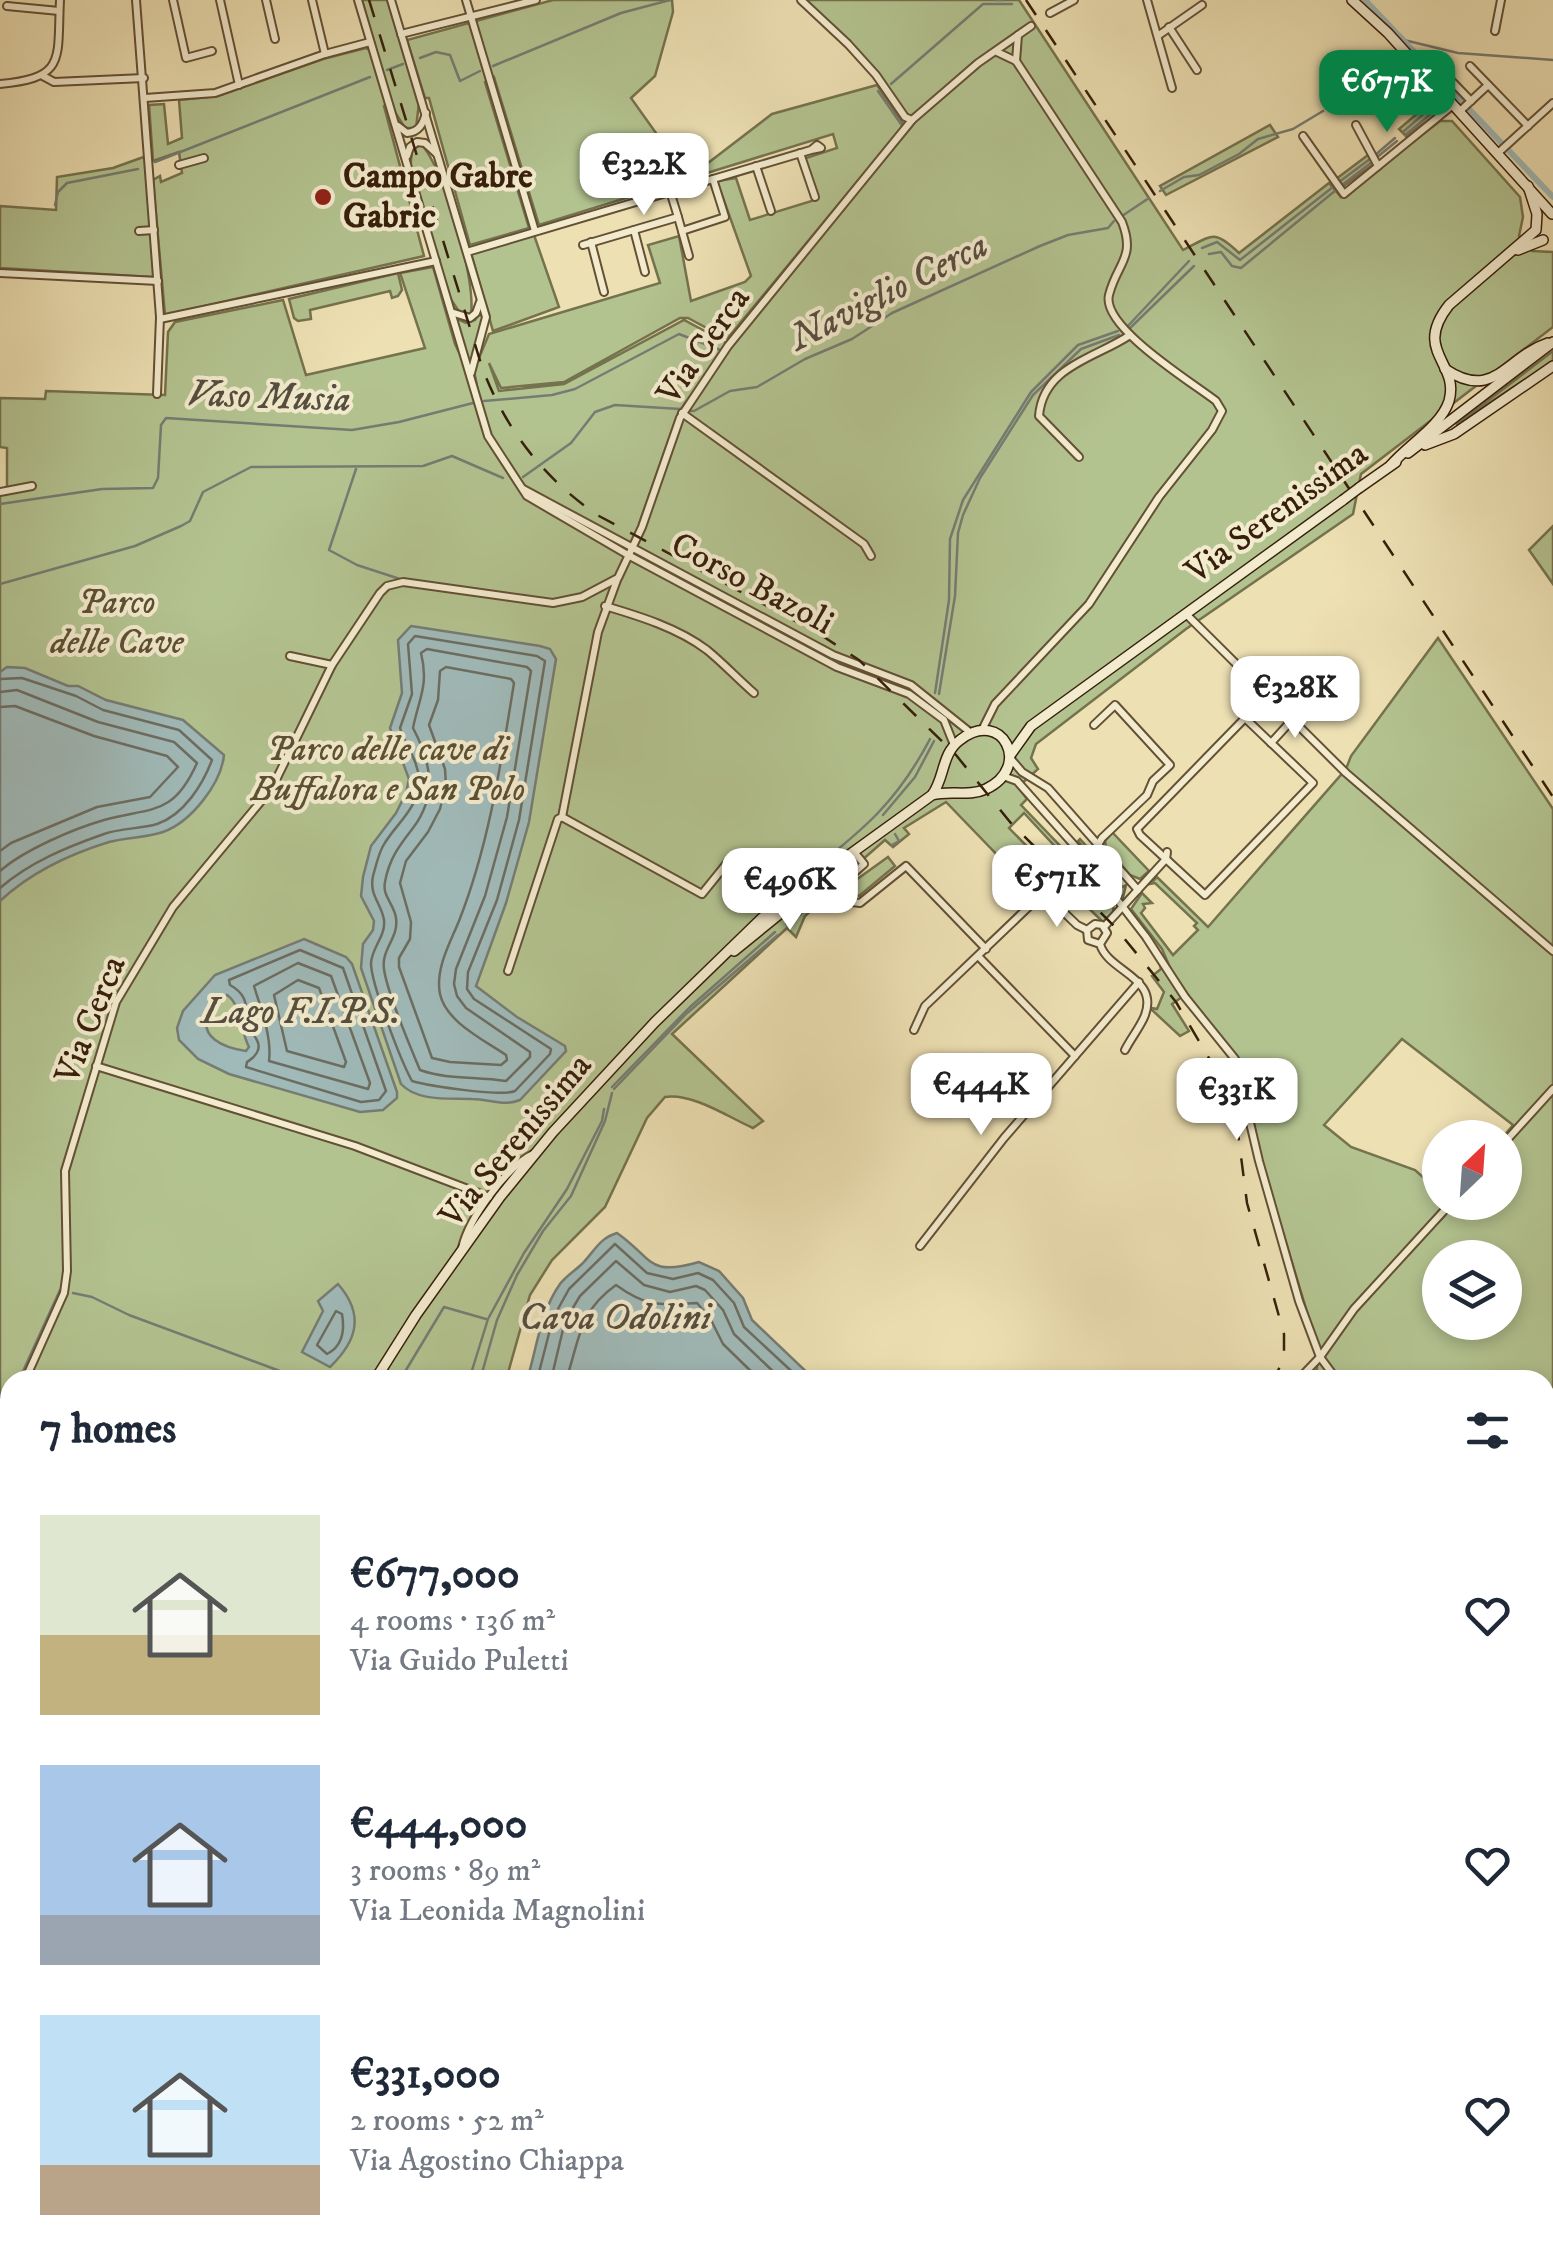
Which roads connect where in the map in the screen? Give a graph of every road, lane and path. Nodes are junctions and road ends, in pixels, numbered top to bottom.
1 (60, 0) edge
2 (136, 0) edge
3 (173, 0) edge
4 (220, 0) edge
5 (266, 0) edge
6 (312, 0) edge
7 (358, 0) edge
8 (391, 0) edge
9 (466, 0) edge
10 (536, 0) edge
11 (800, 0) edge
12 (1074, 0) edge
13 (1147, 0) edge
14 (1352, 0) edge
15 (1501, 0) edge
16 (1202, 5) dead end
17 (7, 6) dead end
18 (59, 10) junction
19 (1050, 13) dead end
20 (471, 15) junction
21 (1031, 26) dead end
22 (1169, 28) junction
23 (1495, 31) dead end
24 (402, 34) junction
25 (1018, 34) junction
26 (1158, 35) junction
27 (275, 39) dead end
28 (370, 42) junction
29 (212, 52) dead end
30 (996, 52) junction
31 (325, 54) junction
32 (1016, 61) junction
33 (1470, 66) dead end
34 (1197, 70) dead end
35 (1442, 71) dead end
36 (44, 76) junction
37 (144, 78) junction
38 (0, 84) edge
39 (239, 85) junction
40 (1488, 85) junction
41 (1172, 88) dead end
42 (145, 98) junction
43 (1471, 101) junction
44 (1553, 103) edge
45 (1456, 108) junction
46 (426, 110) junction
47 (912, 120) junction
48 (394, 121) junction
49 (1356, 126) dead end
50 (1528, 126) junction
51 (1303, 136) dead end
52 (811, 150) dead end
53 (1500, 151) junction
54 (800, 153) junction
55 (204, 158) dead end
56 (440, 159) junction
57 (406, 163) junction
58 (180, 165) dead end
59 (756, 166) junction
60 (1378, 166) junction
61 (713, 179) junction
62 (1528, 186) junction
63 (670, 192) junction
64 (815, 197) dead end
65 (771, 210) dead end
66 (1553, 214) edge
67 (678, 217) junction
68 (1537, 226) junction
69 (154, 230) junction
70 (634, 230) junction
71 (682, 230) junction
72 (139, 231) dead end
73 (535, 232) junction
74 (1548, 241) edge
75 (1515, 251) junction
76 (467, 252) junction
77 (689, 256) dead end
78 (436, 260) junction
79 (645, 272) dead end
80 (0, 273) edge
81 (158, 281) junction
82 (604, 292) dead end
83 (481, 300) junction
84 (450, 308) junction
85 (160, 318) junction
86 (1130, 335) junction
87 (1553, 342) edge
88 (1553, 366) edge
89 (1445, 369) junction
90 (471, 377) junction
91 (157, 394) dead end
92 (682, 412) junction
93 (1412, 449) junction
94 (1079, 457) dead end
95 (1391, 465) junction
96 (32, 486) dead end
97 (0, 492) edge
98 (630, 551) junction
99 (871, 556) dead end
100 (618, 578) junction
101 (605, 606) junction
102 (1185, 614) junction
103 (290, 656) dead end
104 (332, 664) junction
105 (754, 693) dead end
106 (990, 716) junction
107 (1292, 720) junction
108 (952, 725) junction
109 (1094, 725) dead end
110 (1031, 726) junction
111 (976, 732) junction
112 (999, 734) junction
113 (1271, 743) junction
114 (954, 745) junction
115 (1011, 756) junction
116 (943, 775) junction
117 (1002, 776) junction
118 (956, 792) junction
119 (932, 796) junction
120 (562, 817) junction
121 (1098, 845) junction
122 (855, 853) junction
123 (1167, 855) junction
124 (732, 857) dead end
125 (832, 869) junction
126 (1138, 890) junction
127 (794, 892) junction
128 (1122, 906) junction
129 (773, 922) junction
130 (1104, 927) junction
131 (1087, 930) junction
132 (1100, 944) junction
133 (986, 948) junction
134 (1553, 951) edge
135 (978, 956) junction
136 (723, 958) junction
137 (508, 971) dead end
138 (1139, 982) junction
139 (914, 1030) dead end
140 (1126, 1050) dead end
141 (1074, 1056) junction
142 (96, 1066) junction
143 (1553, 1089) edge
144 (1522, 1123) edge
145 (538, 1152) junction
146 (490, 1197) junction
147 (1436, 1220) edge
148 (920, 1246) dead end
149 (462, 1249) junction
150 (1320, 1357) junction
151 (29, 1370) edge
152 (382, 1370) edge
153 (1308, 1370) edge
154 (1329, 1370) edge

1 - 18 street
2 - 37 street
3 - 29 street
4 - 39 street
5 - 27 street
6 - 31 street
7 - 28 street, Corso Bazoli
8 - 24 street
9 - 20 street
10 - 20 street
11 - 47 street
12 - 19 street
13 - 26 street
14 - 45 main road
15 - 23 street
16 - 22 street
17 - 18 street
18 - 36 street
20 - 24 street
20 - 73 street
21 - 25 street, Via Cerca
22 - 26 street
22 - 34 street
24 - 46 street
25 - 30 street, Via Cerca
25 - 32 street
26 - 41 street
28 - 31 street
28 - 48 street, Corso Bazoli
30 - 32 street
30 - 47 street, Via Cerca
31 - 39 street
32 - 86 street
33 - 40 street
35 - 43 street
36 - 37 street
36 - 38 street
37 - 42 street
39 - 42 street
40 - 43 street
40 - 50 street
42 - 69 street
43 - 45 street
44 - 50 street
45 - 53 main road
45 - 60 street
46 - 48 street
46 - 56 street
47 - 92 street, Via Cerca
48 - 57 street, Corso Bazoli
49 - 60 street
50 - 53 street
51 - 60 street
52 - 54 street
53 - 62 main road
54 - 59 street
54 - 64 street
55 - 58 street
56 - 57 street
56 - 76 street
57 - 78 street, Corso Bazoli
59 - 61 street
59 - 65 street
61 - 63 street
61 - 71 street
62 - 66 main road
62 - 68 main road
63 - 67 street
63 - 73 street
66 - 68 main road
67 - 70 street
67 - 71 street
68 - 74 main road
68 - 75 main road
69 - 72 street
69 - 81 street
70 - 79 street
70 - 82 street
71 - 77 street
73 - 76 street
74 - 75 main road
75 - 89 main road
76 - 83 street
78 - 84 street, Corso Bazoli
78 - 85 street
80 - 81 street
81 - 85 street
83 - 84 street
83 - 90 street
84 - 90 street, Corso Bazoli
85 - 91 street
86 - 94 street
86 - 106 street
87 - 89 main road
87 - 93 main road, Via Serenissima
88 - 93 main road
89 - 95 main road
90 - 98 street, Corso Bazoli
92 - 98 street, Via Cerca
92 - 99 street
93 - 95 main road, Via Serenissima
95 - 102 main road, Via Serenissima, bridge
96 - 97 street
98 - 100 street, Via Cerca
98 - 108 street, Corso Bazoli
100 - 101 street
100 - 104 street, Via Cerca
101 - 105 street
101 - 120 street
102 - 107 street
102 - 110 main road, Via Serenissima
103 - 104 street
104 - 142 street, Via Cerca
106 - 111 street
106 - 112 street
107 - 113 street
107 - 134 street
108 - 111 street, Corso Bazoli
108 - 114 street
109 - 121 street
110 - 112 main road, Via Serenissima
110 - 115 main road, Via Serenissima
111 - 112 main road, Via Serenissima
111 - 114 main road
112 - 115 main road
113 - 123 street
113 - 123 street
114 - 116 main road, Via Serenissima
115 - 117 main road, Via Serenissima
115 - 121 street
116 - 118 main road
116 - 119 main road, Via Serenissima
117 - 118 main road, Via Serenissima
117 - 128 street
118 - 119 main road, Via Serenissima
119 - 122 main road, Via Serenissima
120 - 124 street
120 - 137 street
121 - 126 street
122 - 125 main road, Via Serenissima
122 - 133 street
123 - 126 street
125 - 127 main road, Via Serenissima
125 - 129 main road, Via Serenissima
126 - 128 street
127 - 129 main road
127 - 136 main road, Via Serenissima
128 - 130 street
128 - 150 street
129 - 136 main road, Via Serenissima
130 - 131 street
130 - 132 street
131 - 132 street
131 - 133 street
132 - 138 street
133 - 135 street
135 - 139 street
135 - 141 street
136 - 145 main road, Via Serenissima
138 - 140 street
138 - 141 street
141 - 148 street
142 - 146 street
142 - 151 street, Via Cerca
143 - 144 street
145 - 146 street
145 - 149 main road, Via Serenissima
146 - 149 street
147 - 150 street
149 - 152 main road, Via Serenissima
150 - 153 street
150 - 154 street

